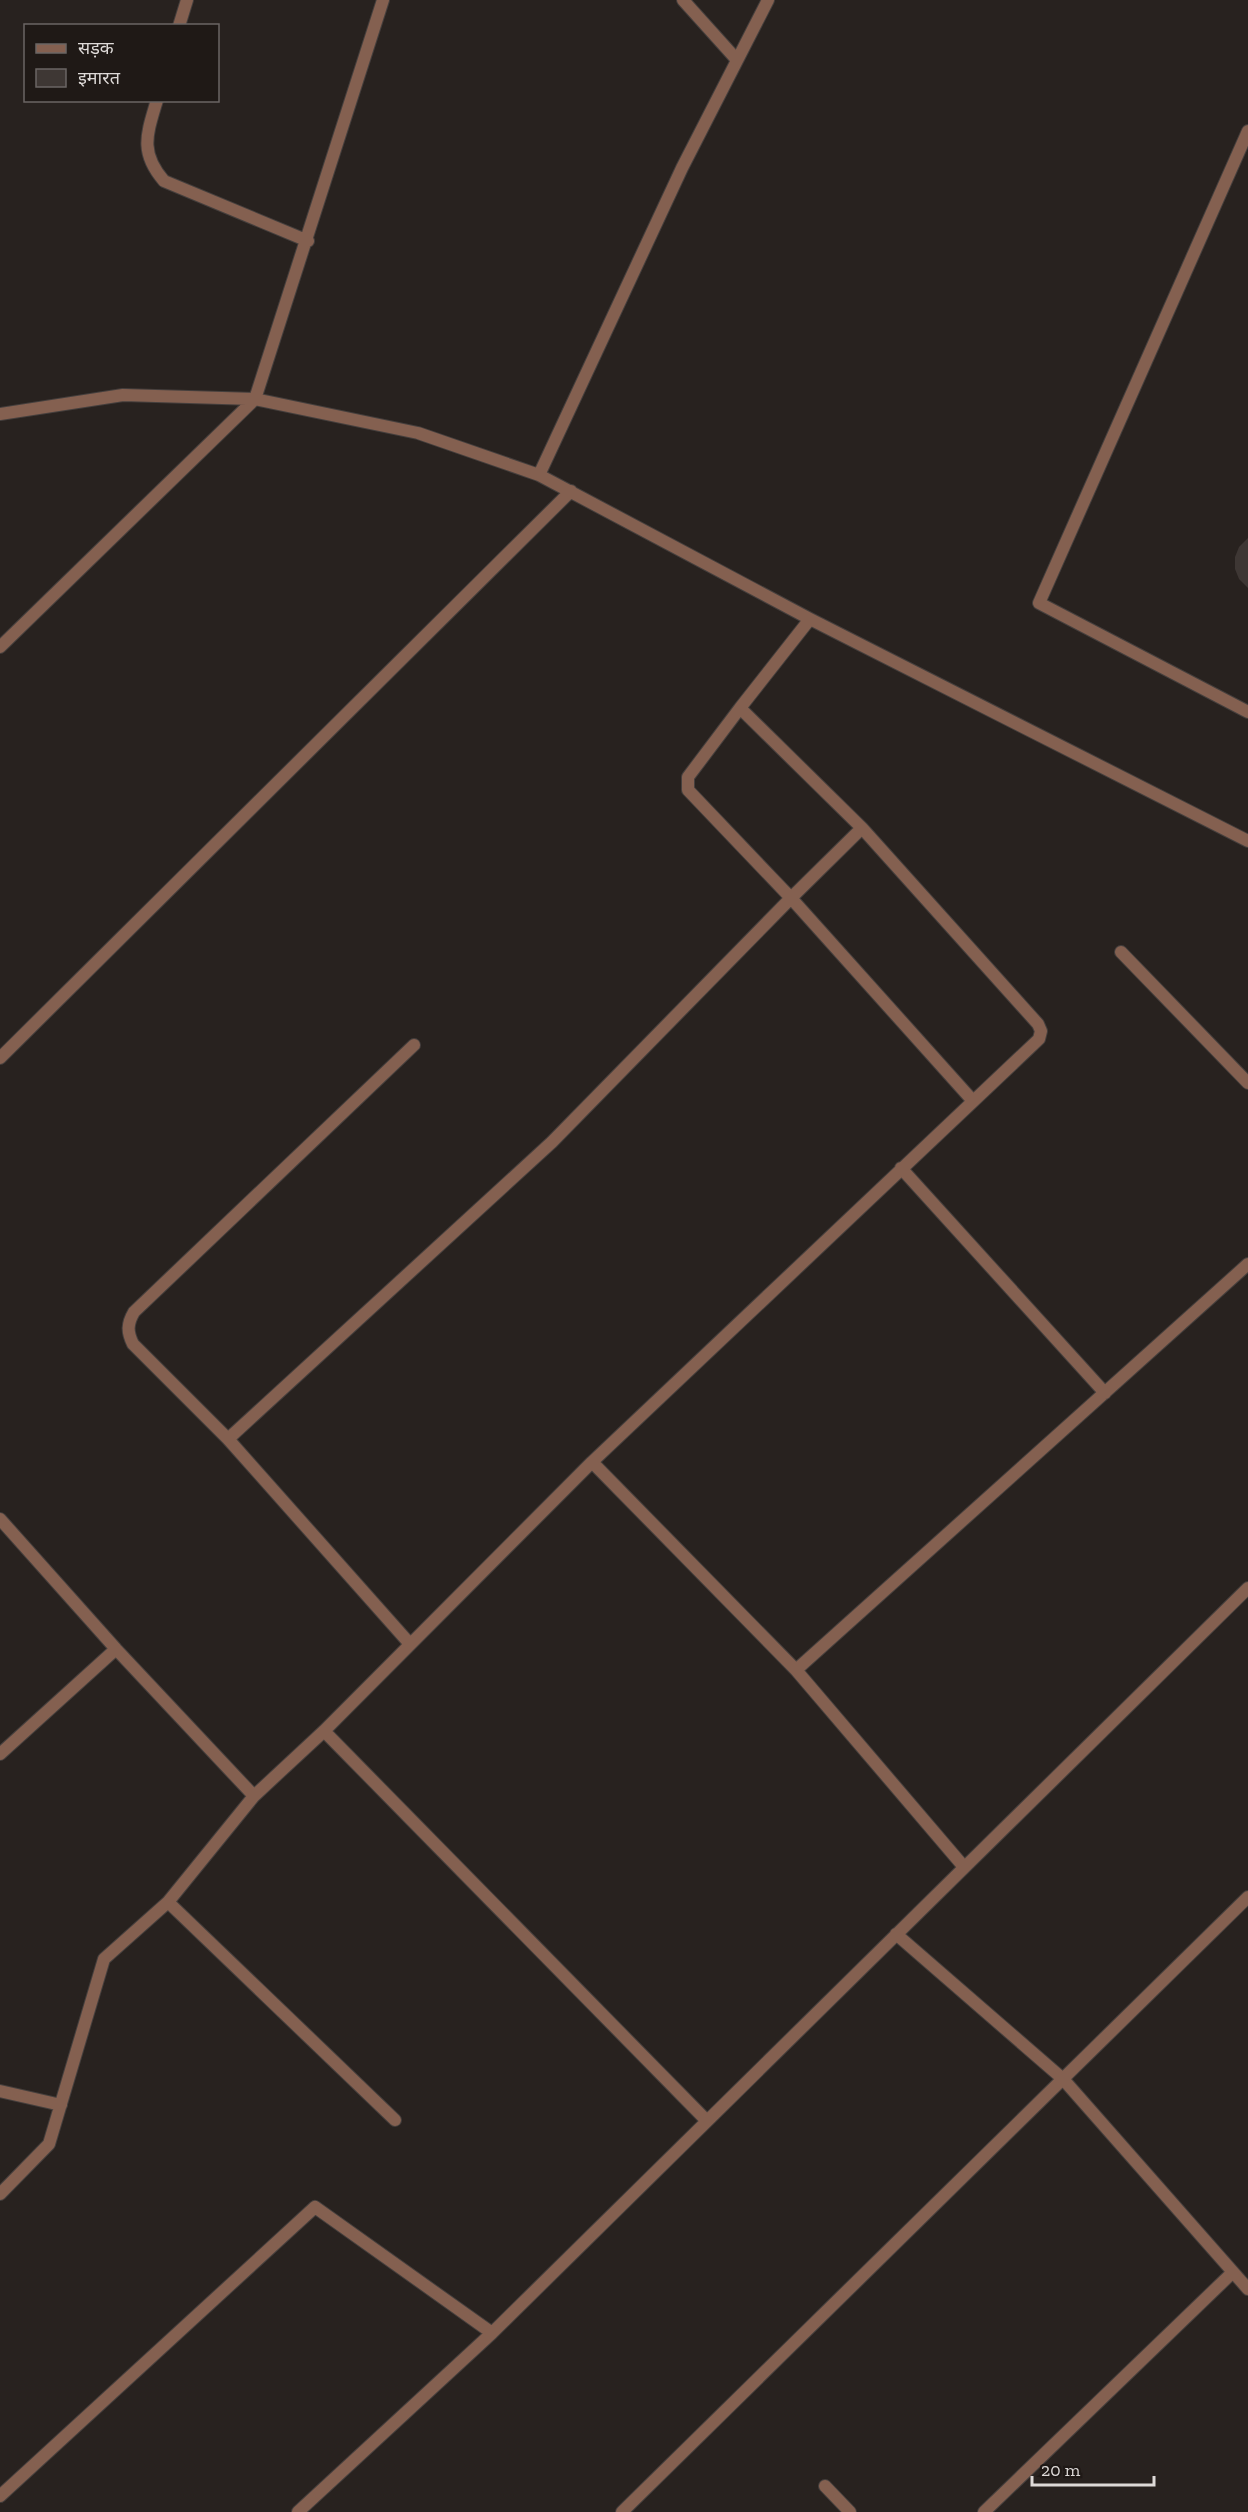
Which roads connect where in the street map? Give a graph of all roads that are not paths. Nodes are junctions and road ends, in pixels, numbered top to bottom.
1 (187, 0) edge
2 (383, 0) edge
3 (683, 0) edge
4 (768, 0) edge
5 (180, 24) edge
6 (737, 60) junction
7 (156, 102) edge
8 (1248, 131) edge
9 (308, 241) junction
10 (255, 399) junction
11 (0, 414) edge
12 (539, 475) junction
13 (571, 491) junction
14 (810, 619) junction
15 (0, 647) edge
16 (740, 708) junction
17 (1248, 712) edge
18 (862, 828) junction
19 (1248, 842) edge
20 (790, 898) junction
21 (1120, 952) dead end
22 (414, 1045) dead end
23 (0, 1058) edge
24 (1248, 1083) edge
25 (973, 1101) junction
26 (901, 1168) junction
27 (1248, 1264) edge
28 (1105, 1393) junction
29 (228, 1439) junction
30 (592, 1462) junction
31 (0, 1519) edge
32 (1248, 1588) edge
33 (410, 1644) junction
34 (116, 1649) junction
35 (796, 1670) junction
36 (324, 1731) junction
37 (0, 1754) edge
38 (254, 1796) junction
39 (964, 1867) junction
40 (1248, 1897) edge
41 (168, 1902) junction
42 (896, 1934) junction
43 (1063, 2079) junction
44 (0, 2091) edge
45 (61, 2105) junction
46 (395, 2120) dead end
47 (707, 2121) junction
48 (0, 2194) edge
49 (1233, 2272) junction
50 (1248, 2289) edge
51 (492, 2333) junction
52 (825, 2486) dead end
53 (0, 2496) edge
54 (298, 2512) edge
55 (622, 2512) edge
56 (850, 2512) edge
57 (984, 2512) edge

1 - 5 street
2 - 9 street
3 - 6 street
4 - 6 street
6 - 12 street
7 - 9 street
8 - 17 street
9 - 10 street
10 - 11 street
10 - 12 street
10 - 15 street
12 - 13 street
13 - 14 street
13 - 23 street
14 - 16 street
14 - 19 street
16 - 18 street
16 - 20 street
18 - 20 street
18 - 25 street
20 - 25 street
20 - 29 street
21 - 24 street
22 - 29 street
25 - 26 street
26 - 28 street
26 - 30 street
27 - 28 street
28 - 35 street
29 - 33 street
30 - 33 street
30 - 35 street
31 - 34 street
32 - 39 street
33 - 36 street
34 - 37 street
34 - 38 street
35 - 39 street
36 - 38 street
36 - 47 street
38 - 41 street
39 - 42 street
40 - 43 street
41 - 45 street
41 - 46 street
42 - 43 street
42 - 47 street
43 - 49 street
43 - 55 street
44 - 45 street
45 - 48 street
47 - 51 street
49 - 50 street
49 - 57 street
51 - 53 street
51 - 54 street
52 - 56 street

